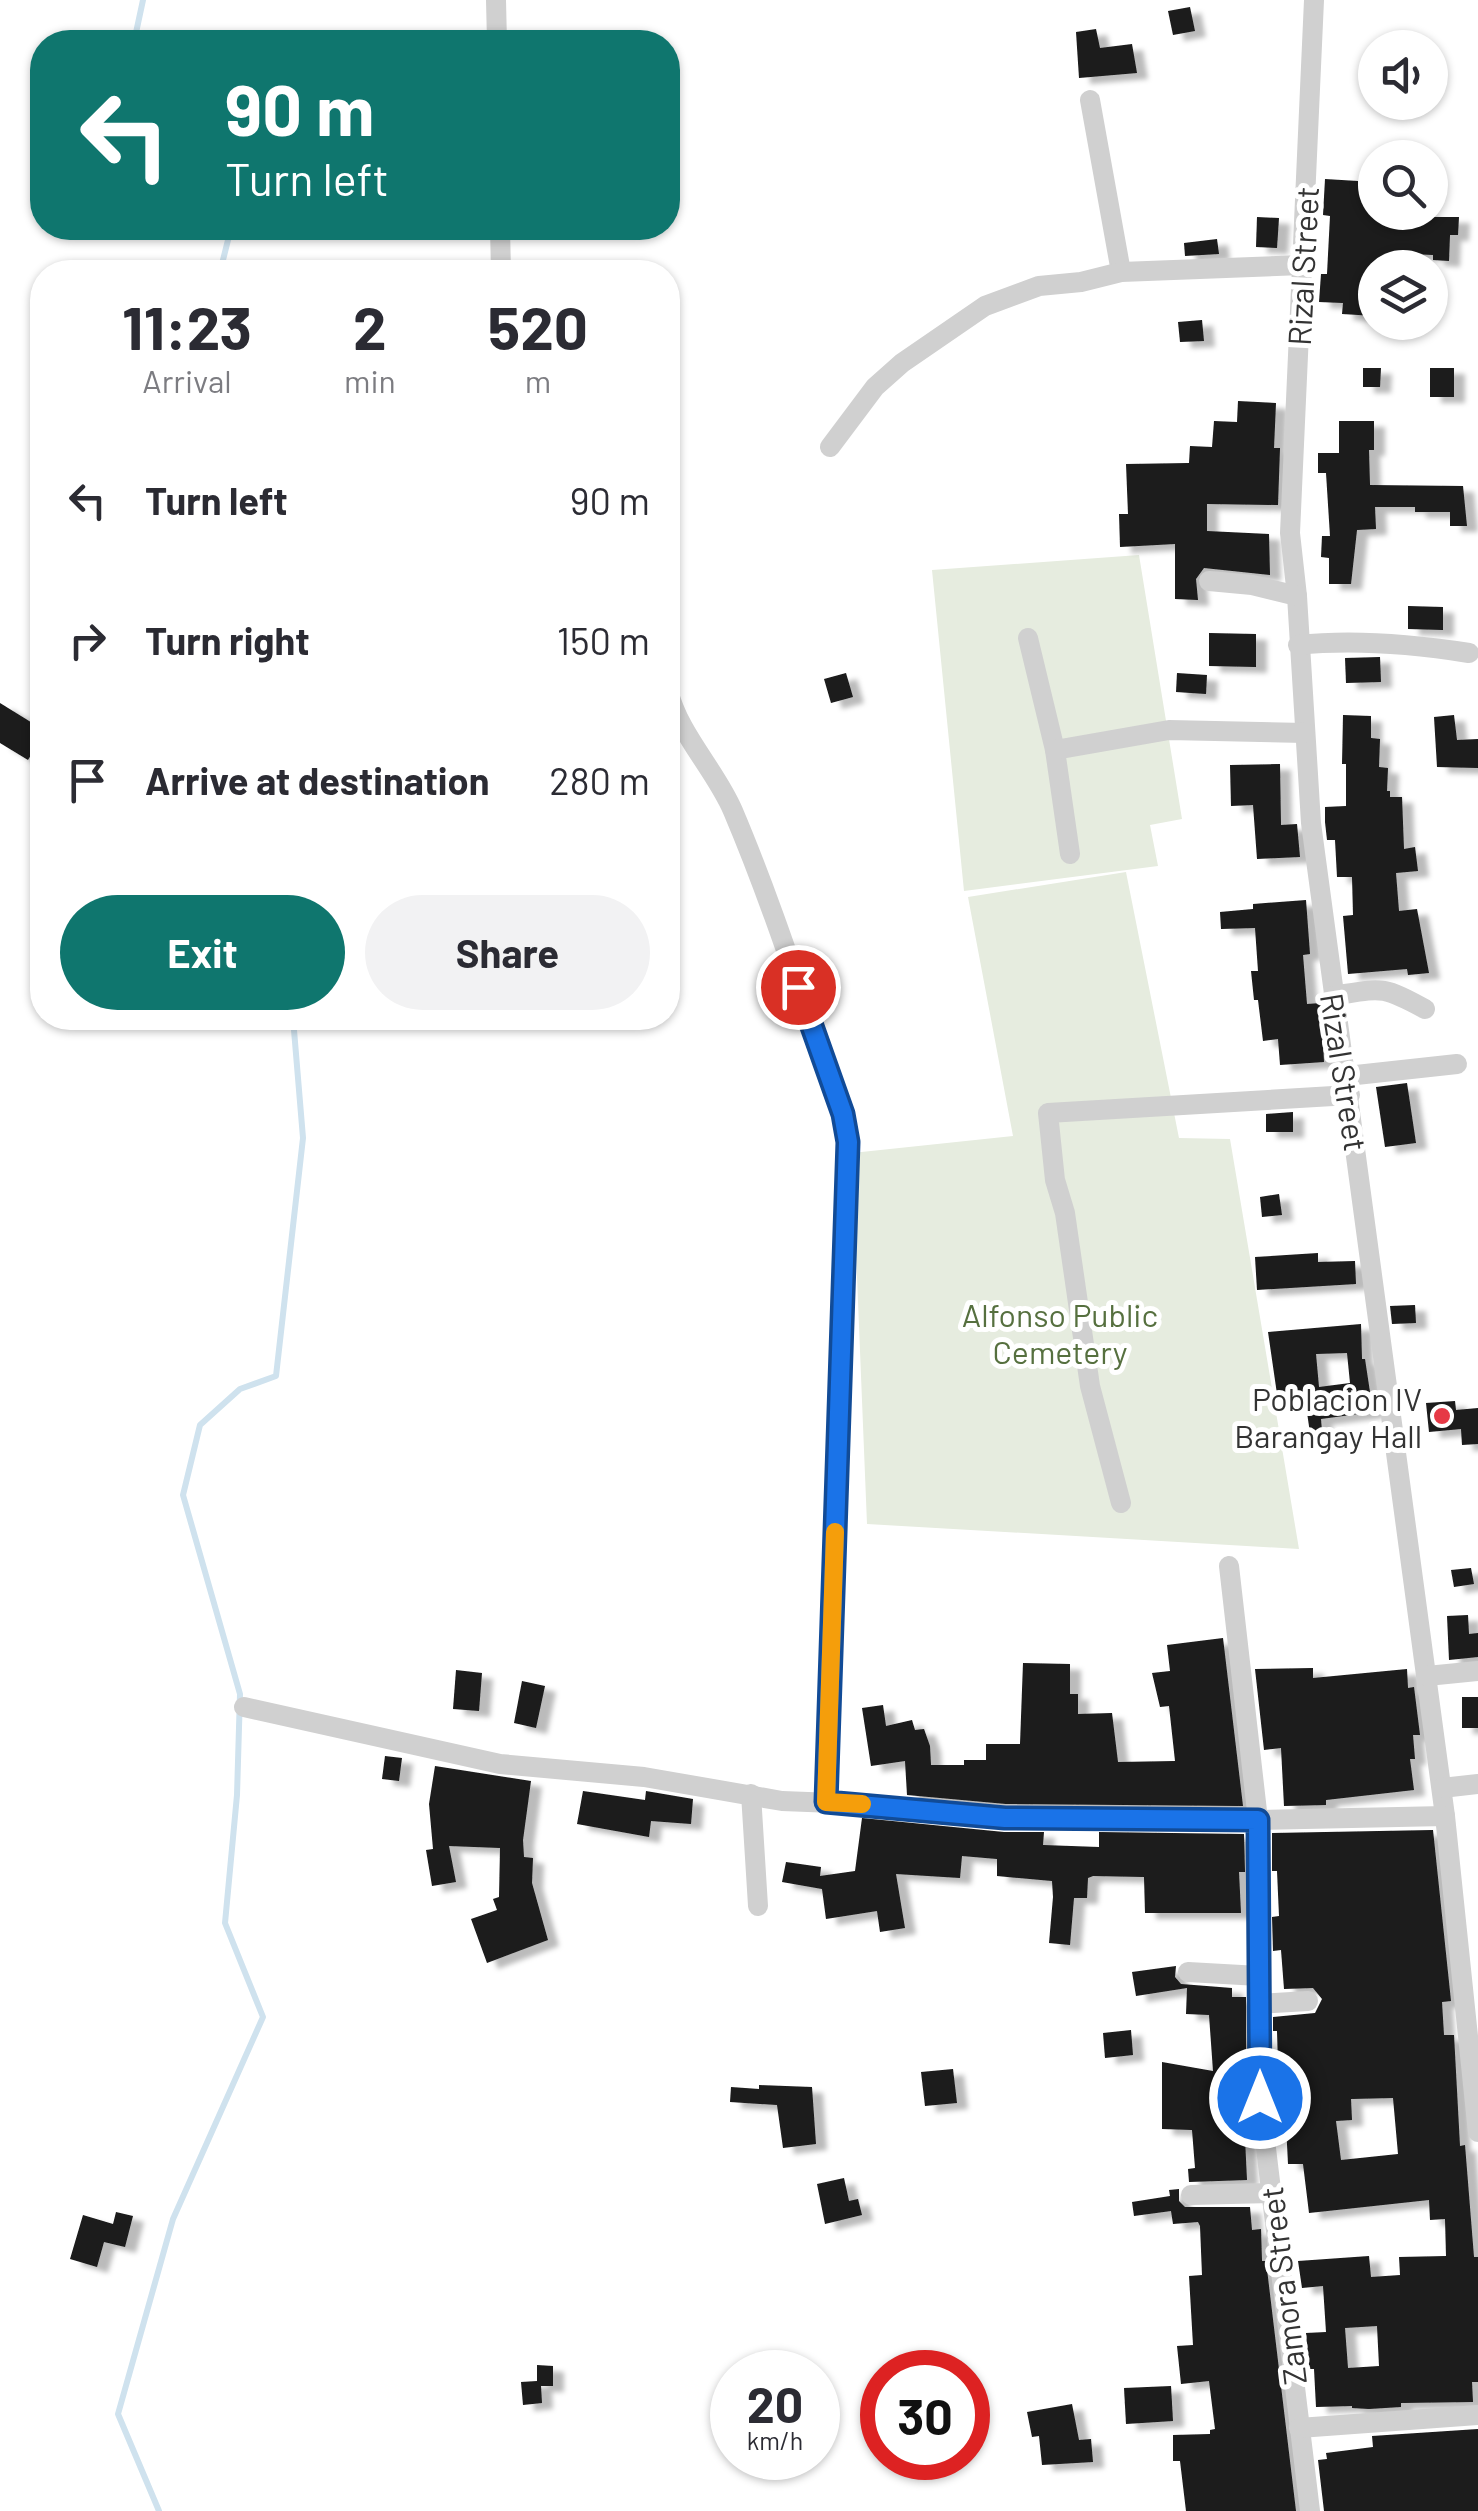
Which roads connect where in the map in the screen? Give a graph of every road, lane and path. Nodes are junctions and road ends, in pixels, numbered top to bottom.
1 (496, 0) edge
2 (1314, 4) edge
3 (497, 30) edge
4 (1090, 100) dead end
5 (1302, 265) junction
6 (1121, 272) junction
7 (830, 447) dead end
8 (1209, 581) dead end
9 (1297, 596) junction
10 (1028, 638) dead end
11 (1298, 646) junction
12 (1469, 653) dead end
13 (680, 719) edge
14 (1305, 732) junction
15 (1055, 750) junction
16 (1070, 854) dead end
17 (1332, 996) junction
18 (1426, 1009) dead end
19 (1457, 1064) dead end
20 (1349, 1085) junction
21 (1120, 1503) dead end
22 (1228, 1566) dead end
23 (1478, 1671) edge
24 (1427, 1676) junction
25 (244, 1707) dead end
26 (1478, 1784) edge
27 (1442, 1788) junction
28 (751, 1794) junction
29 (826, 1802) junction
30 (1446, 1816) junction
31 (1258, 1820) junction
32 (758, 1906) dead end
33 (1188, 1972) dead end
34 (1259, 1976) junction
35 (1308, 2001) dead end
36 (1259, 2004) junction
37 (1478, 2132) edge
38 (1271, 2193) junction
39 (1191, 2195) dead end
40 (1478, 2415) edge
41 (1299, 2428) junction
42 (1310, 2511) edge

1 - 3 street
2 - 5 street, Rizal Street
4 - 6 street
5 - 6 street
5 - 9 street, Rizal Street
6 - 7 street
8 - 9 street
9 - 11 street, Rizal Street
10 - 15 street
11 - 12 street
11 - 14 street, Rizal Street
13 - 29 street
14 - 15 street
14 - 17 street, Rizal Street
15 - 16 street
17 - 18 street
17 - 20 street, Rizal Street
19 - 20 street
20 - 21 street
20 - 24 street, Rizal Street
22 - 31 street, Zamora Street
23 - 24 street
24 - 27 street, Rizal Street
25 - 28 street
26 - 27 street
27 - 30 street, Rizal Street
28 - 29 street
28 - 32 street
29 - 31 street
30 - 31 street
30 - 37 street, Rizal Street
31 - 34 street, Zamora Street
33 - 34 street
34 - 36 street, Zamora Street
35 - 36 street
36 - 38 street, Zamora Street
38 - 39 street
38 - 41 street, Zamora Street
40 - 41 street
41 - 42 street, Zamora Street

